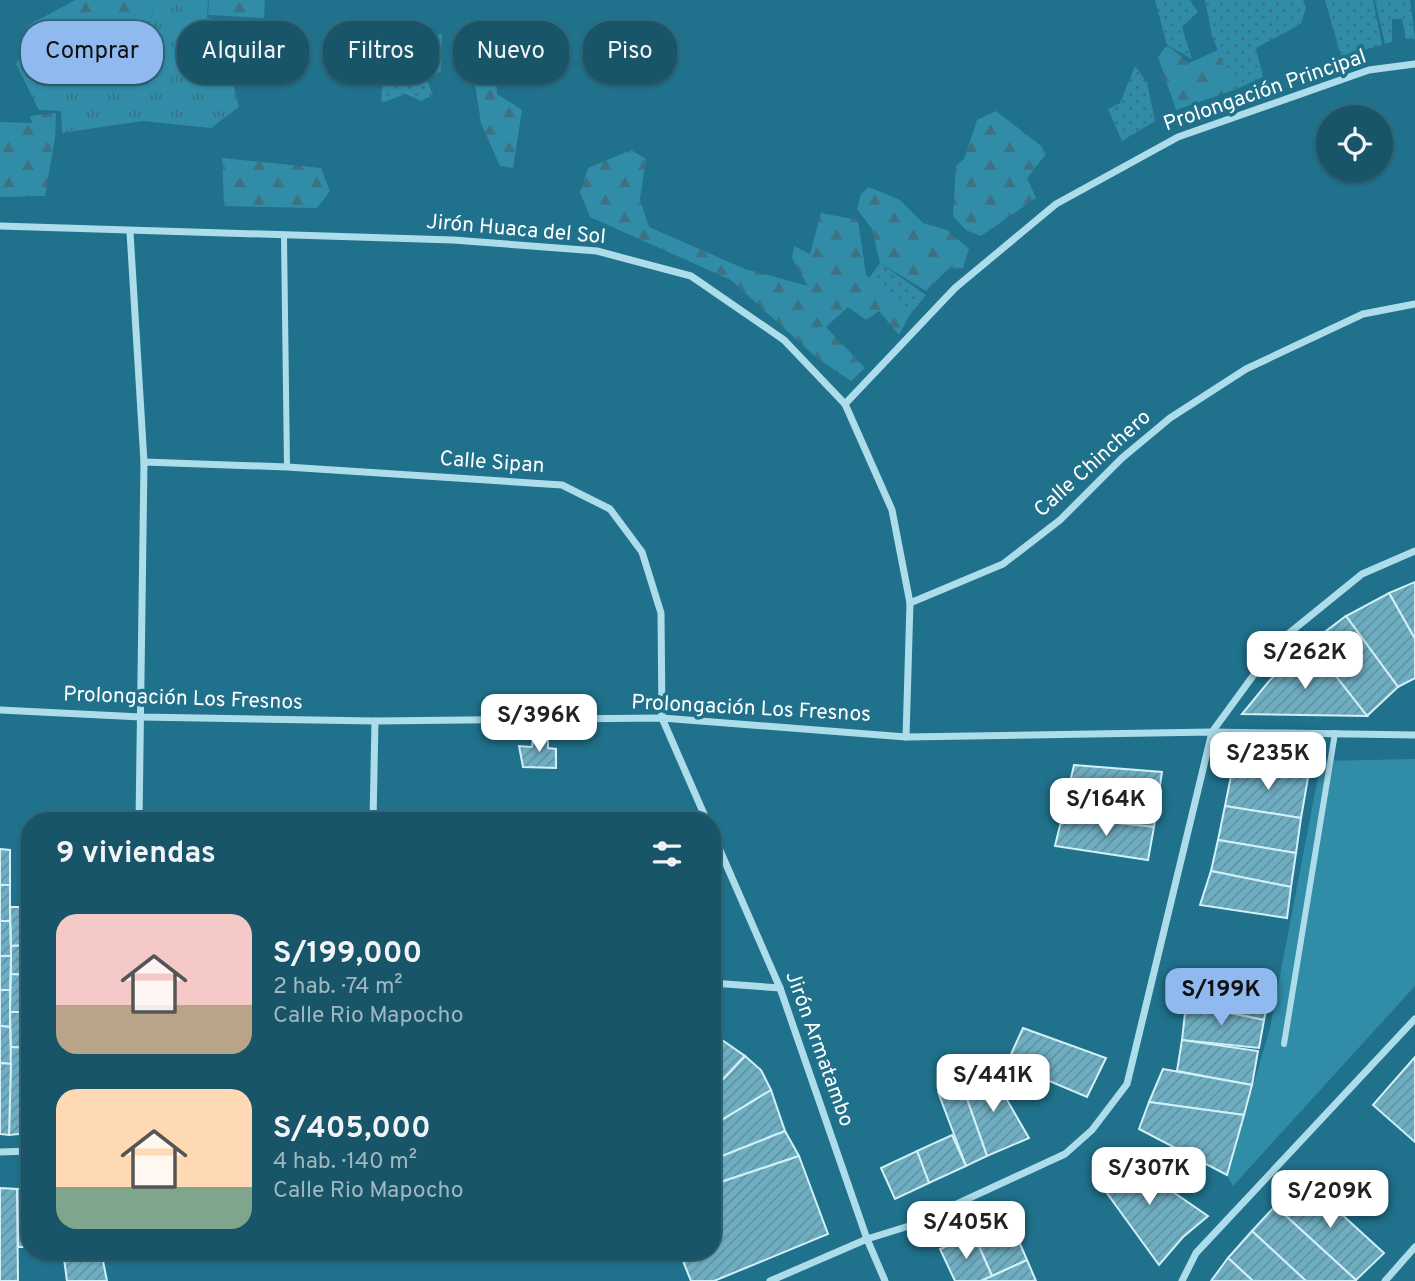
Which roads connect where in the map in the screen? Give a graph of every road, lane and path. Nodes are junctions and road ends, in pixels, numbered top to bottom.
1 (1415, 64) edge
2 (0, 226) edge
3 (130, 232) junction
4 (285, 236) junction
5 (1415, 304) edge
6 (845, 404) junction
7 (144, 462) junction
8 (287, 467) junction
9 (1415, 551) edge
10 (910, 603) junction
11 (0, 710) edge
12 (141, 717) junction
13 (663, 718) junction
14 (374, 721) junction
15 (1212, 732) junction
16 (1335, 733) junction
17 (1415, 735) edge
18 (906, 737) junction
19 (139, 812) edge
20 (373, 812) edge
21 (703, 812) edge
22 (721, 853) edge
23 (721, 984) edge
24 (780, 988) junction
25 (1415, 1019) edge
26 (1284, 1044) dead end
27 (21, 1151) edge
28 (0, 1152) edge
29 (867, 1239) junction
30 (1415, 1247) edge
31 (770, 1281) edge
32 (885, 1281) edge
33 (1182, 1281) edge
34 (1385, 1281) edge

1 - 6 street, Prolongación Principal
2 - 3 street, Jirón Huaca del Sol
3 - 4 street, Jirón Huaca del Sol
3 - 7 street
4 - 6 street, Jirón Huaca del Sol
4 - 8 street
5 - 10 street, Calle Chinchero
6 - 10 street, Jirón Huaca del Sol
7 - 8 street, Calle Sipan
7 - 12 street
8 - 13 street, Calle Sipan
9 - 15 street
10 - 18 street, Jirón Huaca del Sol
11 - 12 street, Prolongación Los Fresnos
12 - 14 street, Prolongación Los Fresnos
12 - 19 street
13 - 14 street, Prolongación Los Fresnos
13 - 18 street, Prolongación Los Fresnos
13 - 21 street
14 - 20 street
15 - 16 street, Prolongación Los Fresnos
15 - 18 street, Prolongación Los Fresnos
15 - 29 street
16 - 17 street, Prolongación Los Fresnos
16 - 26 street
22 - 24 street, Jirón Armatambo
23 - 24 street
24 - 29 street, Jirón Armatambo
25 - 33 street
27 - 28 street
29 - 31 street
29 - 32 street, Jirón Armatambo
30 - 34 street

